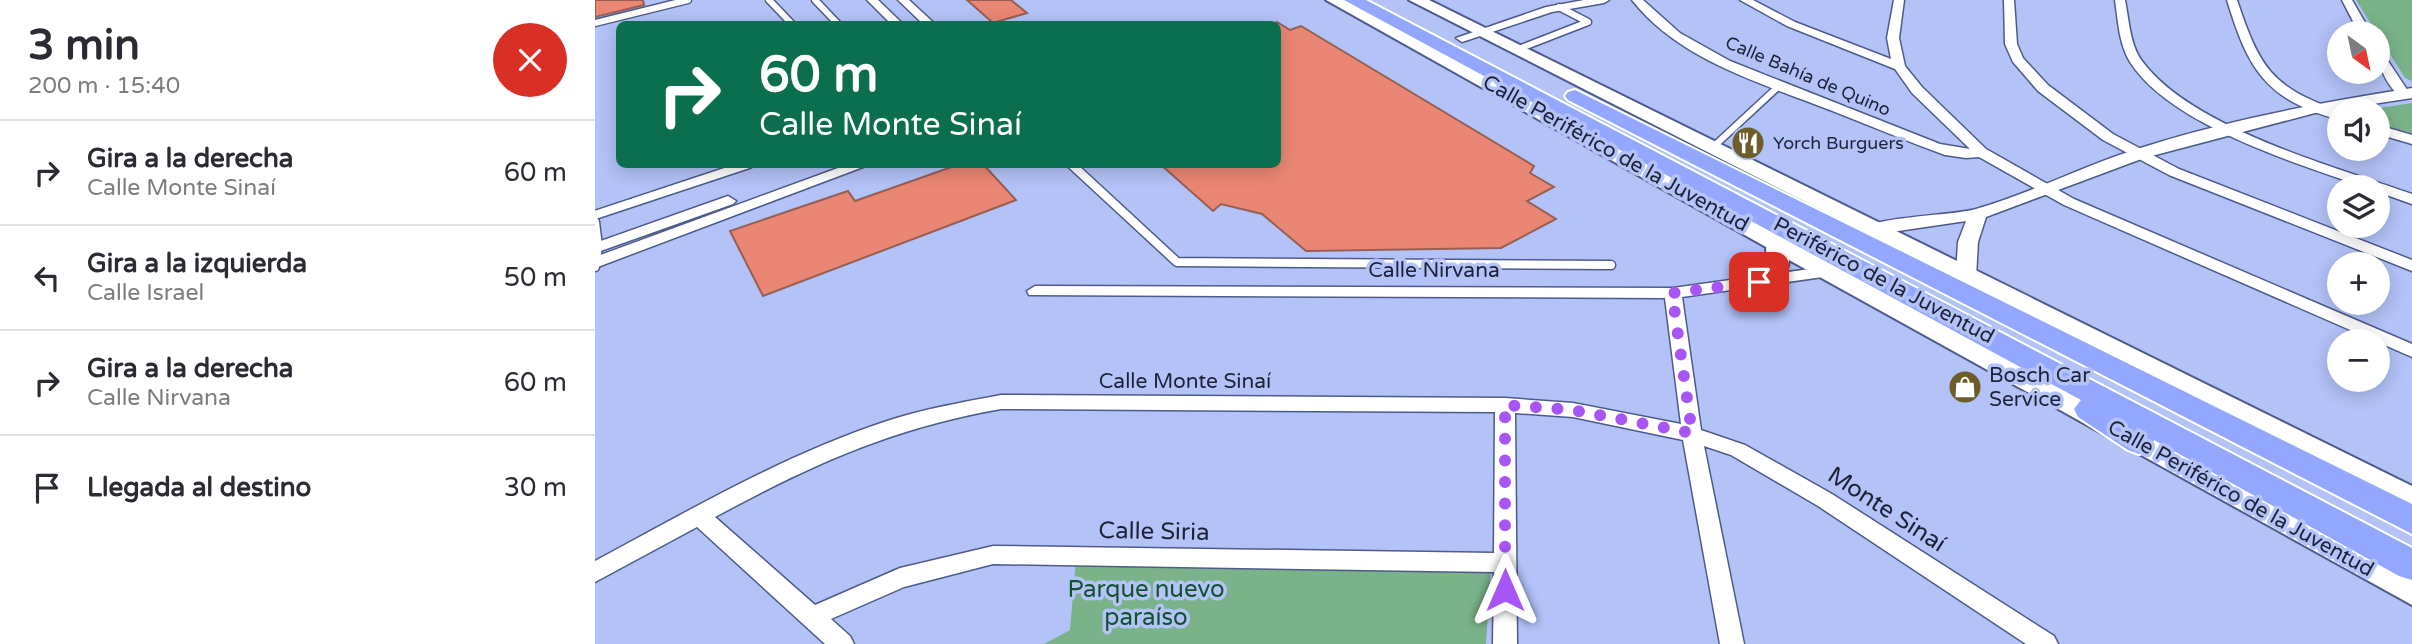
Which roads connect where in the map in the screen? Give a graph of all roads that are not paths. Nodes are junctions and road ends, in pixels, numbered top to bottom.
1 (688, 0) edge
2 (769, 0) edge
3 (815, 0) edge
4 (872, 0) edge
5 (903, 0) edge
6 (1334, 0) edge
7 (1353, 0) edge
8 (1389, 0) edge
9 (1417, 0) edge
10 (1604, 0) edge
11 (1637, 0) edge
12 (1745, 0) edge
13 (1899, 0) edge
14 (2009, 0) edge
15 (2120, 0) edge
16 (2232, 0) edge
17 (2347, 0) edge
18 (1559, 7) junction
19 (789, 21) edge
20 (835, 21) edge
21 (894, 21) edge
22 (921, 21) edge
23 (2358, 21) edge
24 (595, 23) edge
25 (1471, 35) junction
26 (1516, 50) junction
27 (1899, 66) junction
28 (2391, 72) edge
29 (1780, 85) junction
30 (2408, 94) edge
31 (2315, 108) junction
32 (2327, 112) edge
33 (2228, 130) junction
34 (2390, 133) edge
35 (2412, 140) edge
36 (1712, 148) junction
37 (1981, 152) junction
38 (2138, 154) junction
39 (737, 168) edge
40 (827, 168) edge
41 (853, 168) edge
42 (1075, 168) edge
43 (2043, 188) junction
44 (2412, 199) edge
45 (1978, 214) junction
46 (595, 215) edge
47 (595, 222) edge
48 (1865, 233) junction
49 (1777, 242) junction
50 (596, 257) edge
51 (1611, 265) dead end
52 (2412, 266) edge
53 (1831, 271) junction
54 (1766, 281) junction
55 (1035, 291) dead end
56 (1954, 292) junction
57 (1672, 293) junction
58 (2412, 351) edge
59 (2082, 352) junction
60 (1505, 405) junction
61 (2223, 405) junction
62 (1692, 433) junction
63 (2139, 442) junction
64 (2412, 499) edge
65 (699, 516) junction
66 (2412, 520) edge
67 (1506, 563) junction
68 (2412, 565) edge
69 (595, 572) edge
70 (2412, 591) edge
71 (813, 617) junction
72 (2021, 635) edge
73 (842, 644) edge
74 (1505, 644) edge
75 (1733, 644) edge
76 (2046, 644) edge

1 - 24 lane
2 - 19 lane
3 - 20 lane
4 - 21 street
5 - 22 street
6 - 49 main road, Calle Periférico de la Juventud
7 - 56 highway, Periférico de la Juventud
8 - 25 highway, Periférico de la Juventud
9 - 25 main road, Calle Periférico de la Juventud
10 - 18 street
11 - 29 street, Calle Bahía de Quino
12 - 27 street
13 - 27 street
14 - 38 street
15 - 33 street
16 - 31 street
17 - 23 street
18 - 25 street
18 - 26 lane
25 - 26 main road, Calle Periférico de la Juventud
25 - 48 highway, Periférico de la Juventud
26 - 36 main road, Calle Periférico de la Juventud
27 - 37 street
28 - 30 street
29 - 36 lane
29 - 37 street, Calle Bahía de Quino
30 - 31 street
31 - 32 street
31 - 33 street
33 - 38 street
33 - 44 street
34 - 35 street
36 - 48 main road, Calle Periférico de la Juventud
37 - 43 street
38 - 43 street
38 - 52 street
39 - 46 lane
40 - 50 street
41 - 50 street
42 - 51 lane
43 - 45 street
43 - 58 street
45 - 48 street
45 - 56 street
47 - 50 lane
48 - 56 highway, Periférico de la Juventud
49 - 53 main road, Calle Periférico de la Juventud
49 - 54 main road
53 - 54 street, Calle Nirvana
53 - 63 main road, Calle Periférico de la Juventud
54 - 57 street, Calle Nirvana
55 - 57 street, Calle Nirvana
56 - 59 highway, Periférico de la Juventud
56 - 61 main road
56 - 63 highway
56 - 68 highway, Periférico de la Juventud
57 - 62 street
59 - 61 highway
59 - 66 highway, Periférico de la Juventud
60 - 62 street, Calle Monte Sinaí
60 - 65 street, Calle Monte Sinaí
60 - 67 street
61 - 64 main road
62 - 72 street, Monte Sinaí
62 - 75 street
63 - 70 main road, Calle Periférico de la Juventud
65 - 69 street, Calle Monte Sinaí
65 - 71 street
67 - 71 street, Calle Siria
67 - 74 street
71 - 73 street
72 - 76 street, Monte Sinaí

